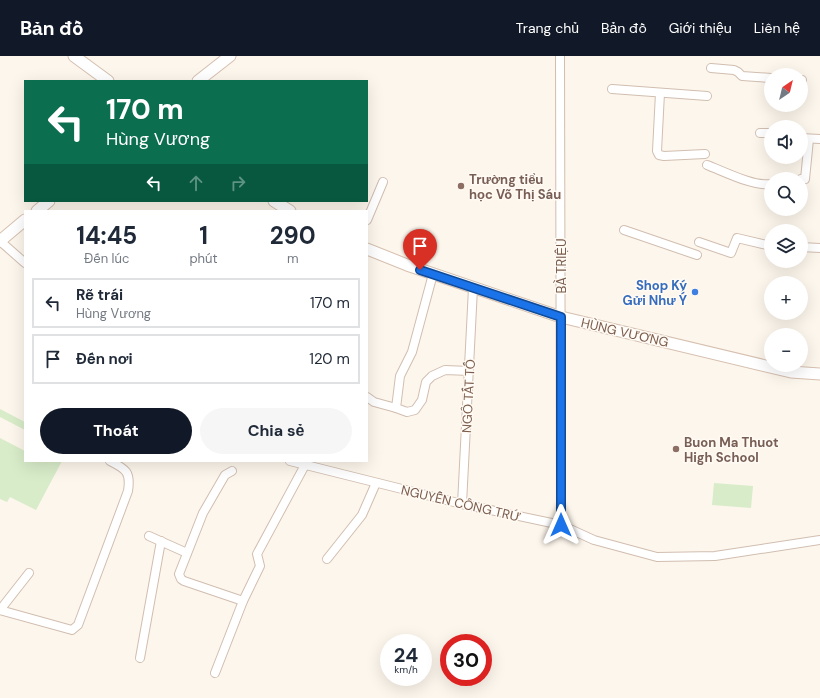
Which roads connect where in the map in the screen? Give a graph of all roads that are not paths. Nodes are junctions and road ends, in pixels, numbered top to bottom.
1 (74, 56) edge
2 (230, 56) edge
3 (560, 56) edge
4 (711, 68) dead end
5 (764, 78) edge
6 (107, 80) edge
7 (199, 80) edge
8 (612, 89) dead end
9 (660, 93) junction
10 (707, 96) dead end
11 (760, 133) dead end
12 (764, 133) edge
13 (808, 139) edge
14 (820, 139) edge
15 (705, 154) dead end
16 (707, 165) dead end
17 (383, 182) dead end
18 (764, 184) edge
19 (48, 202) edge
20 (276, 202) edge
21 (38, 210) edge
22 (288, 210) edge
23 (368, 218) edge
24 (24, 221) edge
25 (624, 230) dead end
26 (0, 241) edge
27 (699, 242) dead end
28 (764, 244) edge
29 (808, 247) edge
30 (820, 248) edge
31 (368, 250) edge
32 (697, 255) dead end
33 (24, 262) edge
34 (433, 274) junction
35 (473, 288) junction
36 (561, 317) junction
37 (469, 371) junction
38 (820, 374) edge
39 (368, 398) edge
40 (396, 408) junction
41 (112, 462) edge
42 (294, 462) edge
43 (305, 465) junction
44 (232, 471) dead end
45 (376, 483) junction
46 (462, 504) junction
47 (561, 525) junction
48 (149, 536) dead end
49 (820, 540) edge
50 (161, 541) junction
51 (187, 553) junction
52 (327, 559) dead end
53 (29, 573) dead end
54 (243, 601) junction
55 (0, 610) edge
56 (140, 658) dead end
57 (215, 673) dead end

1 - 6 street
2 - 7 street
3 - 36 street, BÀ TRIỆU
4 - 5 street
8 - 9 street
9 - 10 street
9 - 15 street
11 - 12 street
13 - 14 street
16 - 18 street
17 - 23 street
19 - 21 street
20 - 22 street
24 - 26 street
25 - 32 street
26 - 33 street
27 - 28 street
29 - 30 street
31 - 34 street, HÙNG VƯƠNG
34 - 35 street, HÙNG VƯƠNG
34 - 40 street
35 - 36 street, HÙNG VƯƠNG
35 - 37 street, NGÔ TẤT TỐ
36 - 38 street, HÙNG VƯƠNG
36 - 47 street, BÀ TRIỆU
37 - 40 street
37 - 46 street, NGÔ TẤT TỐ
39 - 40 street
41 - 55 street
42 - 43 street, NGUYỄN CÔNG TRỨ
43 - 45 street, NGUYỄN CÔNG TRỨ
43 - 54 street
44 - 51 street
45 - 46 street, NGUYỄN CÔNG TRỨ
45 - 52 street
46 - 47 street, NGUYỄN CÔNG TRỨ
47 - 49 street, NGUYỄN CÔNG TRỨ
48 - 50 street
50 - 51 street
50 - 56 street
51 - 54 street
53 - 55 street
54 - 57 street

